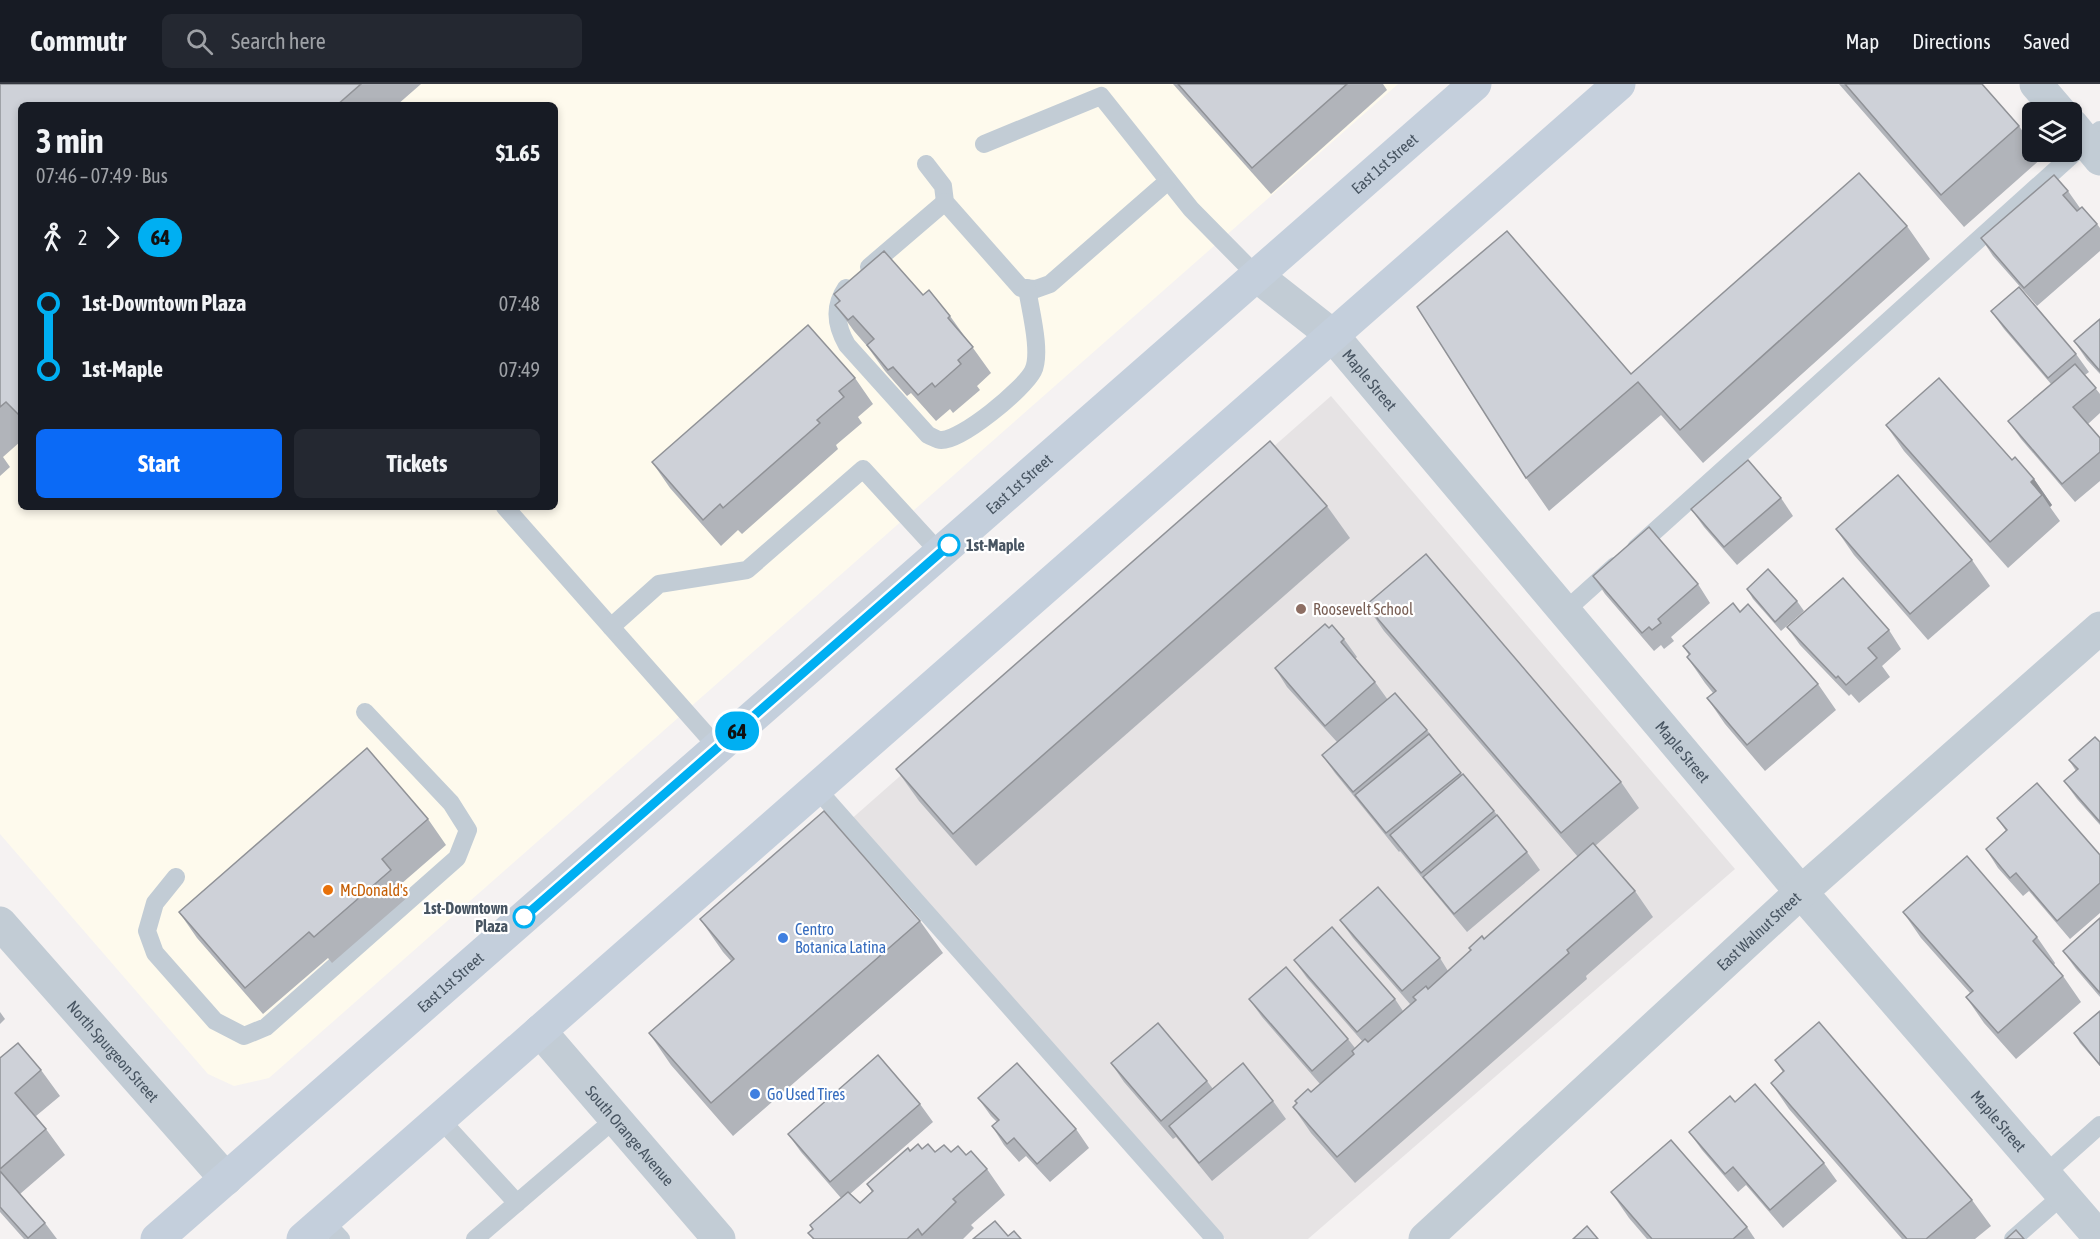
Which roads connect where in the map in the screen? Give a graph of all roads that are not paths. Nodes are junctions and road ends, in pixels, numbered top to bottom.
1 (1475, 84) edge
2 (1619, 84) edge
3 (2036, 84) edge
4 (2051, 102) edge
5 (2089, 139) edge
6 (984, 144) dead end
7 (926, 164) dead end
8 (1168, 181) junction
9 (945, 202) junction
10 (1257, 276) junction
11 (1026, 288) junction
12 (1332, 336) junction
13 (508, 510) edge
14 (940, 553) junction
15 (1565, 611) junction
16 (611, 627) junction
17 (2100, 628) edge
18 (365, 712) dead end
19 (718, 748) junction
20 (816, 788) junction
21 (176, 877) dead end
22 (1801, 892) junction
23 (0, 924) edge
24 (540, 1031) junction
25 (616, 1118) junction
26 (440, 1119) junction
27 (2100, 1125) edge
28 (226, 1179) junction
29 (2054, 1184) junction
30 (517, 1203) junction
31 (323, 1233) edge
32 (2100, 1238) edge
33 (157, 1239) edge
34 (475, 1239) edge
35 (719, 1239) edge
36 (1215, 1239) edge
37 (1425, 1239) edge
38 (2013, 1239) edge

1 - 10 main road, East 1st Street
2 - 12 main road
3 - 4 street
5 - 15 lane
6 - 8 lane
7 - 9 lane
8 - 10 lane
8 - 11 lane
9 - 11 lane
9 - 11 lane
10 - 12 street, Maple Street
10 - 14 main road, East 1st Street
12 - 15 street, Maple Street
12 - 20 main road
13 - 16 lane
14 - 16 lane
14 - 19 main road, East 1st Street
15 - 22 street, Maple Street
16 - 19 lane
17 - 22 street, East Walnut Street
18 - 21 lane
19 - 28 main road, East 1st Street
20 - 24 main road
20 - 36 lane
22 - 29 street, Maple Street
22 - 37 street, East Walnut Street
23 - 28 street, North Spurgeon Street
24 - 25 street, South Orange Avenue
24 - 26 main road
25 - 30 lane
25 - 35 street, South Orange Avenue
26 - 30 lane
26 - 31 main road
27 - 29 lane
28 - 33 main road, East 1st Street
29 - 32 street, Maple Street
29 - 38 lane
30 - 34 lane

